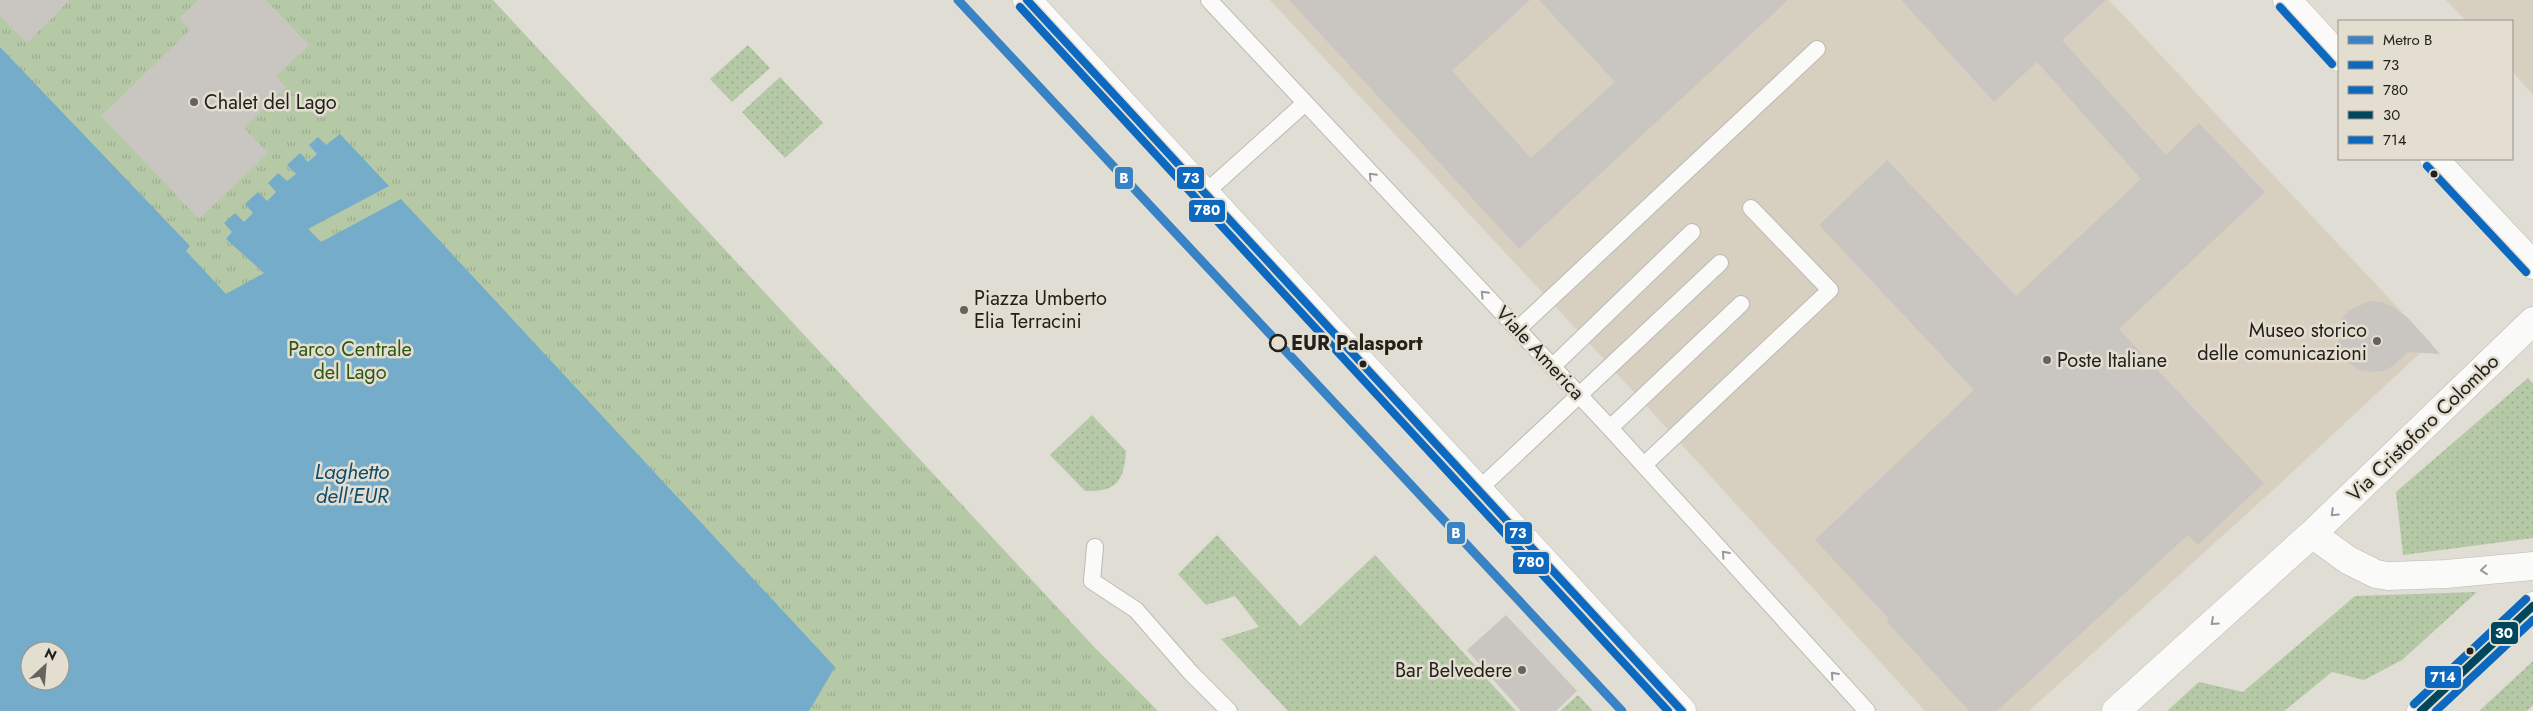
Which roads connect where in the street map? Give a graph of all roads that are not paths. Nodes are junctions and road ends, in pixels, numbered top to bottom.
1 (1027, 0) edge
2 (1209, 0) edge
3 (2287, 0) edge
4 (1817, 49) dead end
5 (2338, 56) edge
6 (1304, 104) junction
7 (2435, 160) edge
8 (1205, 192) junction
9 (1751, 208) dead end
10 (1692, 232) dead end
11 (1720, 263) dead end
12 (2533, 265) edge
13 (1741, 304) dead end
14 (2533, 321) edge
15 (1518, 329) junction
16 (1552, 366) junction
17 (1580, 396) junction
18 (1610, 428) junction
19 (1644, 465) junction
20 (1478, 490) junction
21 (2312, 534) junction
22 (1095, 547) dead end
23 (2533, 566) edge
24 (2533, 606) edge
25 (1229, 711) edge
26 (1682, 711) edge
27 (1867, 711) edge
28 (2116, 711) edge
29 (2421, 711) edge

1 - 8 street
2 - 6 lane, Viale America
3 - 5 street
4 - 15 lane
6 - 8 lane
15 -> 6 lane, Viale America
7 - 12 street
8 - 20 street
9 - 19 lane
10 - 16 lane
11 - 17 lane
13 - 18 lane
14 -> 21 street, Via Cristoforo Colombo
15 - 16 lane, Viale America
16 - 17 lane, Viale America
17 - 18 lane, Viale America
17 - 20 lane
18 - 19 lane, Viale America
27 -> 19 lane, Viale America
20 - 26 street
23 -> 21 street
21 -> 28 street, Via Cristoforo Colombo
22 - 25 lane
24 - 29 street

